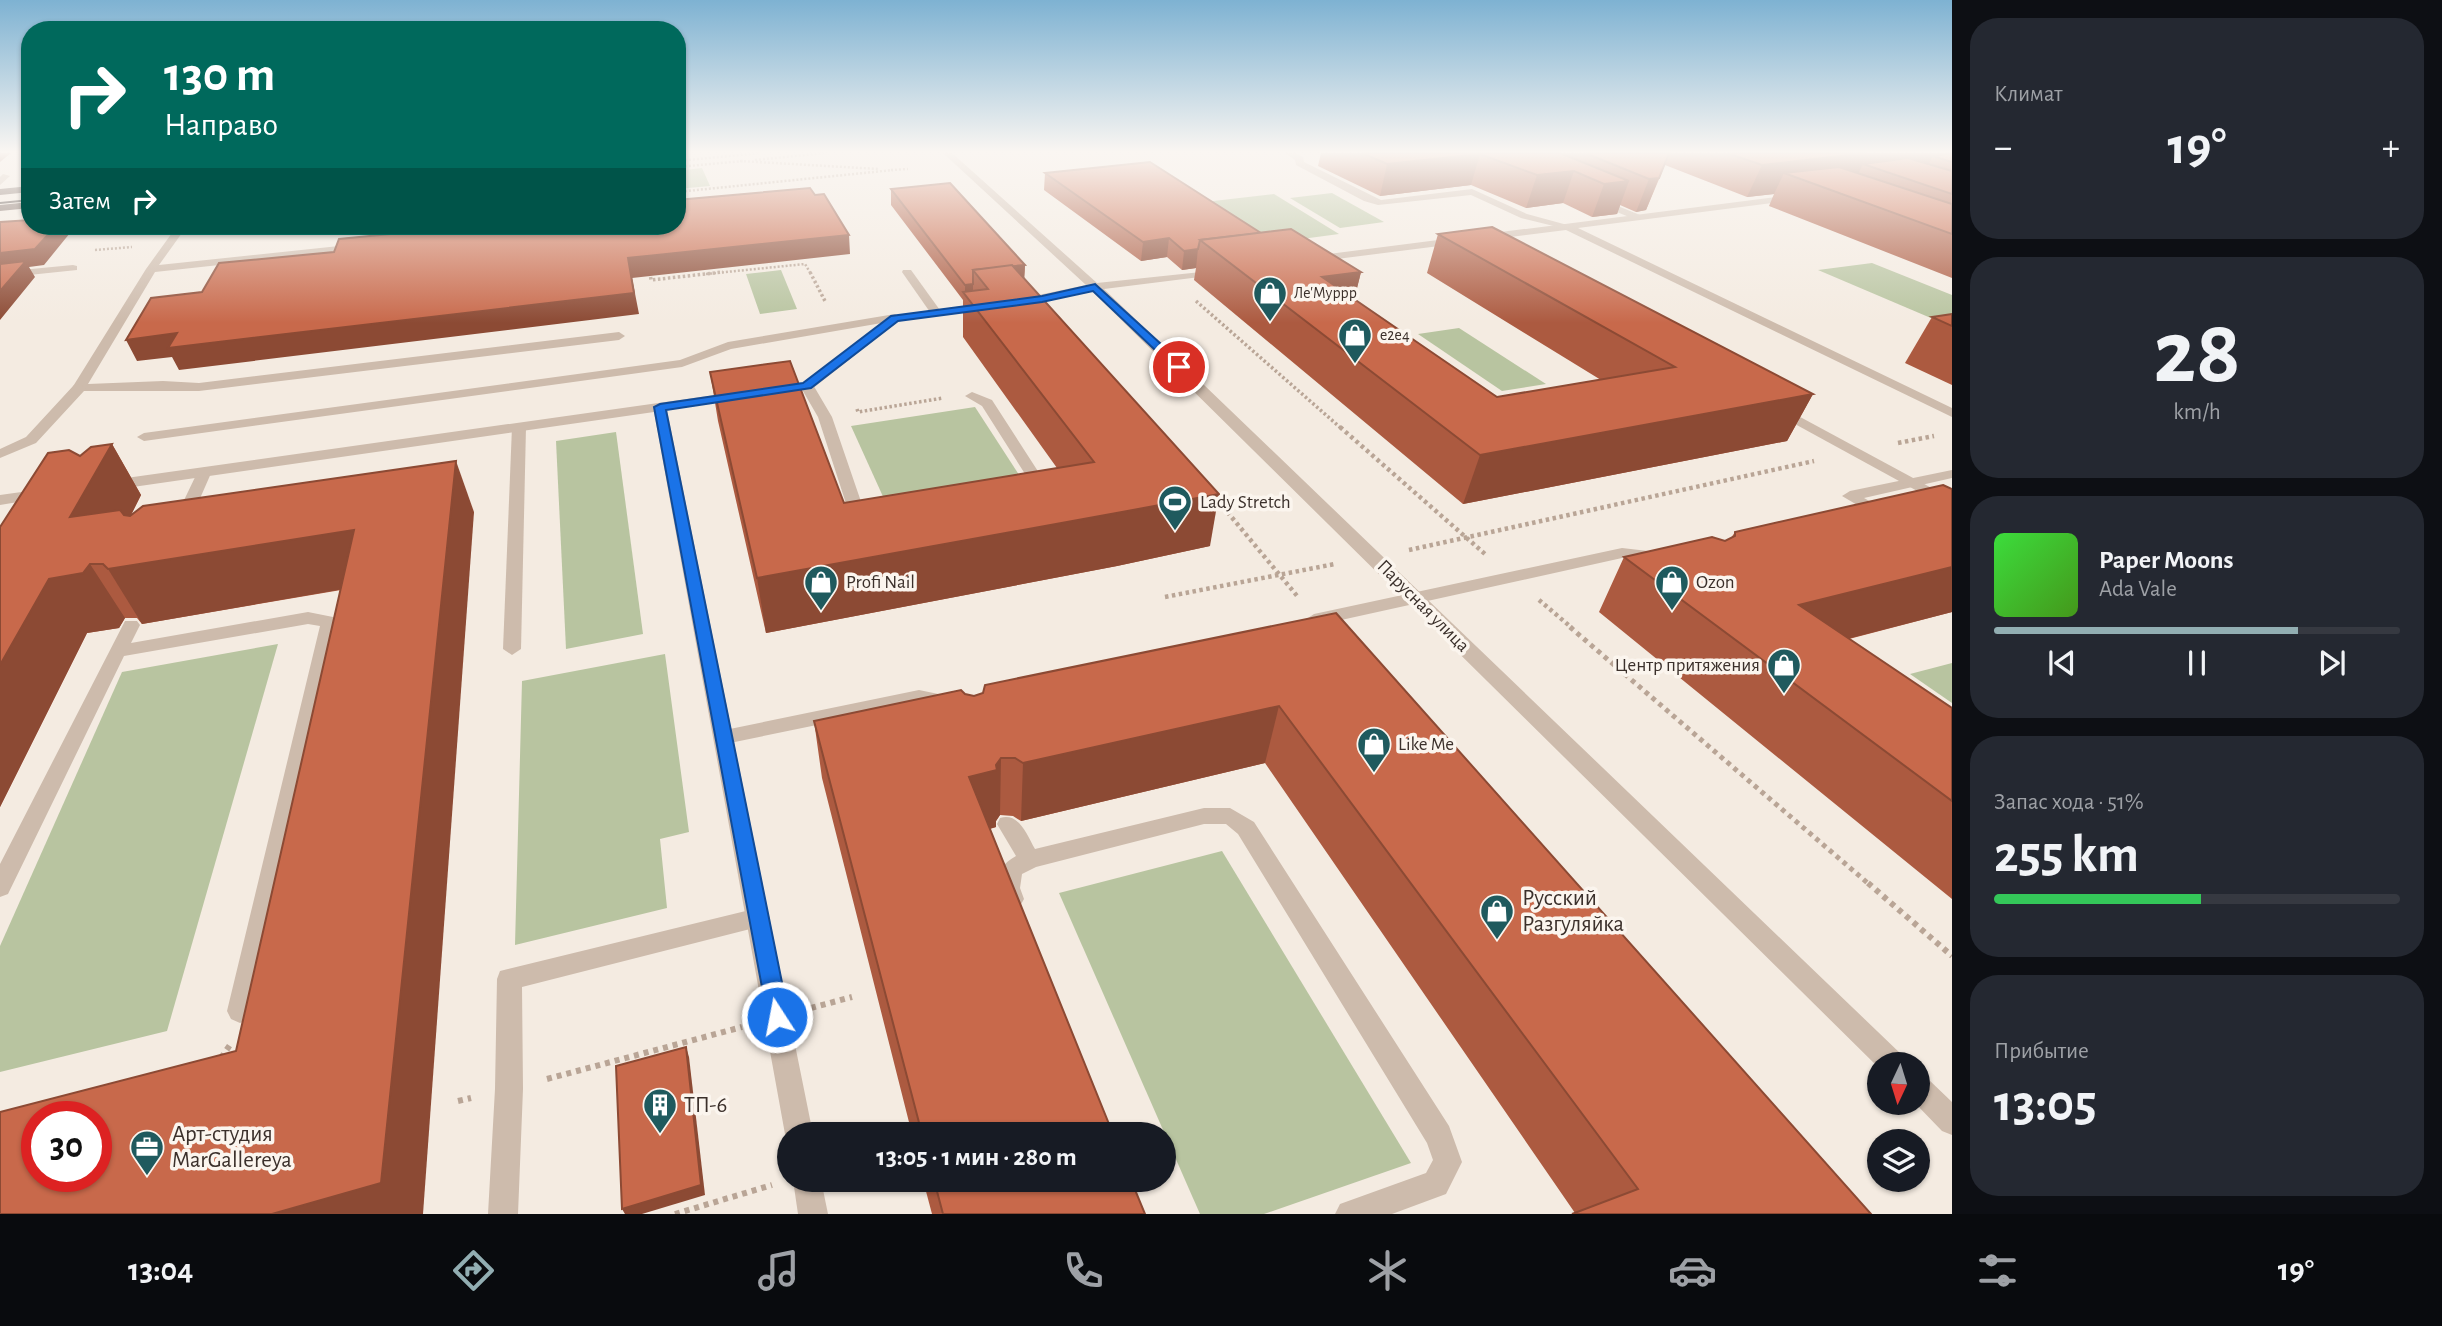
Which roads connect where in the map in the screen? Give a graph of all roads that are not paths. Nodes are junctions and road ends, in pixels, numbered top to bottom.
1 (1010, 210) edge
2 (1510, 210) edge
3 (1618, 210) edge
4 (1701, 210) edge
5 (1637, 218) junction
6 (1566, 226) junction
7 (21, 232) edge
8 (0, 234) edge
9 (176, 235) edge
10 (1468, 239) junction
11 (365, 246) edge
12 (1492, 252) edge
13 (1302, 260) edge
14 (73, 268) dead end
15 (151, 269) junction
16 (1233, 269) edge
17 (907, 272) dead end
18 (0, 275) edge
19 (1095, 287) junction
20 (936, 313) junction
21 (895, 318) junction
22 (619, 336) dead end
23 (807, 386) junction
24 (79, 388) junction
25 (972, 396) road end
26 (1770, 405) edge
27 (660, 407) junction
28 (1952, 413) edge
29 (519, 427) junction
30 (144, 437) dead end
31 (0, 454) edge
32 (205, 471) junction
33 (1952, 474) edge
34 (1911, 482) junction
35 (120, 484) junction
36 (93, 487) edge
37 (53, 493) edge
38 (0, 500) edge
39 (110, 500) edge
40 (1952, 505) edge
41 (1036, 509) edge
42 (1895, 522) edge
43 (873, 534) edge
44 (173, 538) edge
45 (1676, 574) edge
46 (1416, 600) junction
47 (131, 625) dead end
48 (1291, 625) edge
49 (512, 649) dead end
50 (117, 651) junction
51 (958, 714) edge
52 (725, 737) junction
53 (1008, 824) dead end
54 (1030, 859) junction
55 (0, 887) edge
56 (758, 918) junction
57 (1023, 927) edge
58 (240, 1011) road end
59 (1881, 1052) edge
60 (1930, 1100) edge
61 (1952, 1121) edge
62 (797, 1122) edge
63 (809, 1192) edge
64 (503, 1214) edge
65 (813, 1214) edge
66 (1350, 1214) edge

1 - 19 street, Парусная улица
2 - 6 street
3 - 5 street
4 - 5 street
5 - 6 street
6 - 10 street
6 - 28 street
7 - 8 street
9 - 15 street
10 - 12 street
10 - 13 street
11 - 15 street
14 - 18 street
15 - 24 street
16 - 19 street
17 - 20 street
19 - 20 street
19 - 46 street, Парусная улица
20 - 21 street
21 - 23 street
21 - 30 street
22 - 24 street
23 - 27 street
23 - 43 street
24 - 31 street
25 - 41 street
26 - 34 street
27 - 29 street
27 - 52 street
29 - 32 street
29 - 49 street
32 - 35 street
32 - 44 street
33 - 34 street
34 - 40 street
34 - 42 street
35 - 36 street
35 - 39 street
37 - 38 street
45 - 46 street
46 - 48 street
46 - 59 street, Парусная улица
47 - 50 street
50 - 55 street
50 - 58 street
51 - 52 street
52 - 56 street
53 - 54 street
54 - 57 street
54 - 66 street
56 - 62 street
56 - 64 street
60 - 61 street
63 - 65 street

